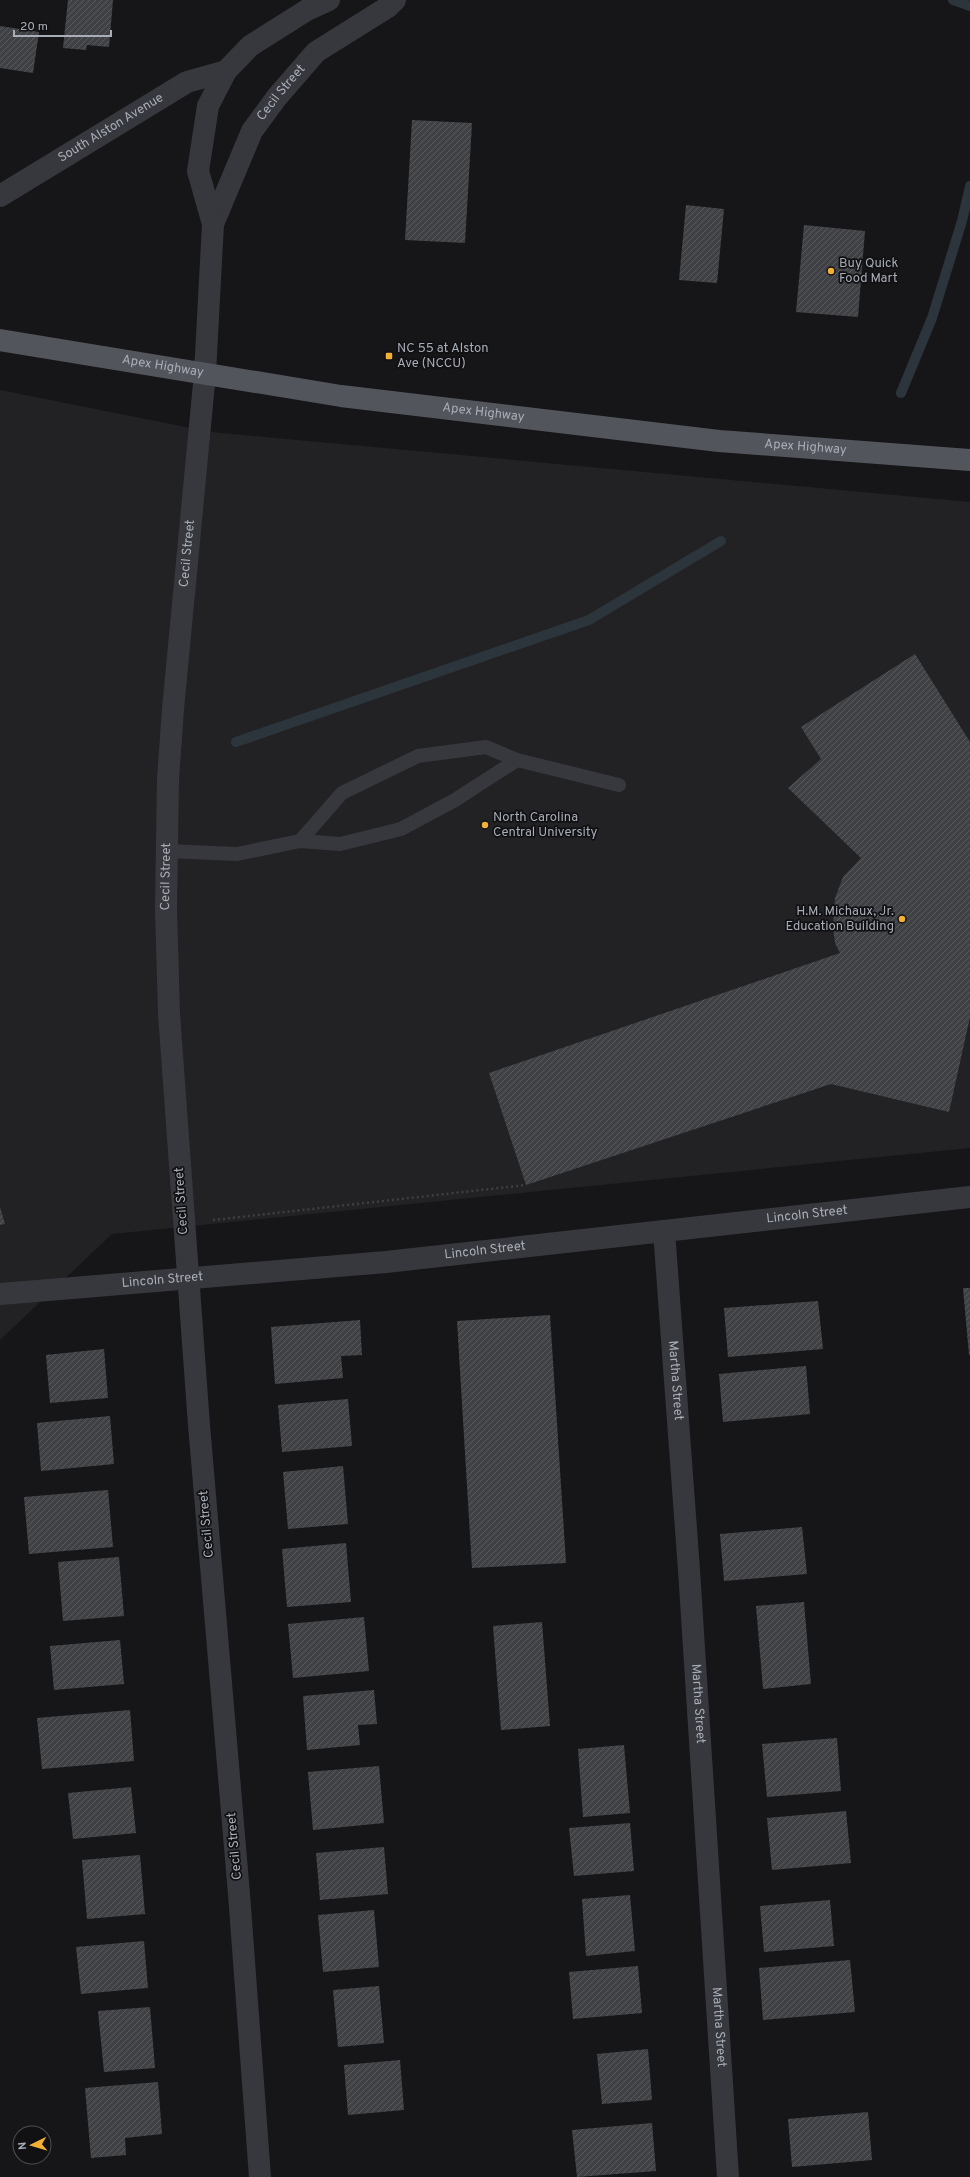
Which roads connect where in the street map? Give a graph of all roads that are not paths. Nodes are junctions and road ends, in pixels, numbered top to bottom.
1 (329, 0) edge
2 (394, 0) edge
3 (226, 71) junction
4 (0, 196) edge
5 (213, 224) junction
6 (0, 340) edge
7 (205, 373) junction
8 (970, 460) edge
9 (516, 760) junction
10 (619, 785) dead end
11 (300, 841) junction
12 (167, 851) junction
13 (970, 1197) edge
14 (664, 1231) junction
15 (188, 1279) junction
16 (0, 1294) edge
17 (260, 2177) edge
18 (728, 2177) edge

1 - 3 street, Cecil Street
2 - 5 street, Cecil Street
3 - 4 street, South Alston Avenue
3 - 5 street, Cecil Street
5 - 7 street, Cecil Street
6 - 7 main road, Apex Highway
7 - 8 main road, Apex Highway
7 - 12 street, Cecil Street
9 - 10 lane
9 - 11 lane
9 - 11 lane
11 - 12 lane
12 - 15 street, Cecil Street
13 - 14 street, Lincoln Street
14 - 15 street, Lincoln Street
14 - 18 street, Martha Street
15 - 16 street, Lincoln Street
15 - 17 street, Cecil Street

